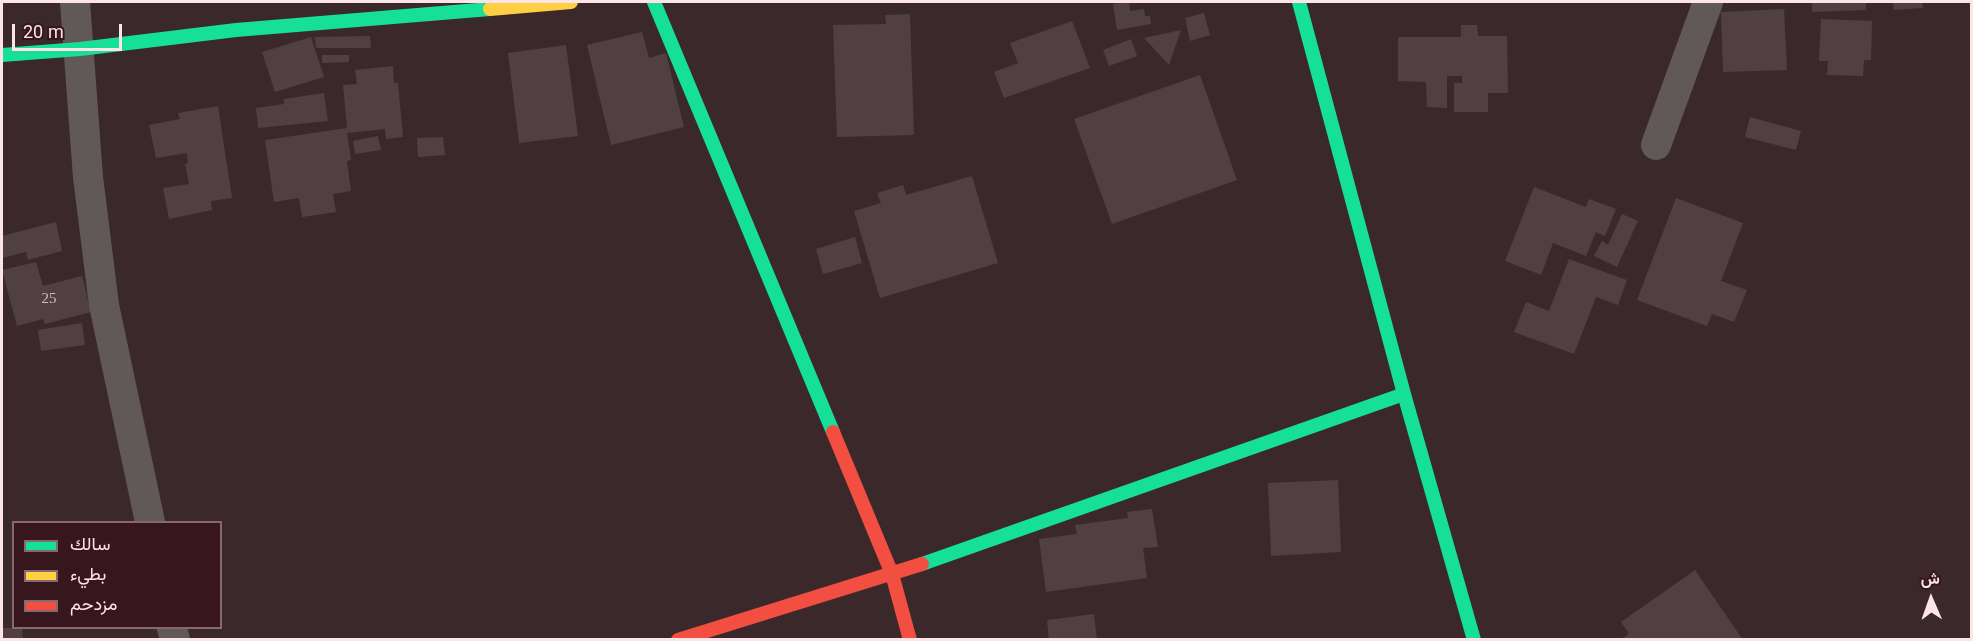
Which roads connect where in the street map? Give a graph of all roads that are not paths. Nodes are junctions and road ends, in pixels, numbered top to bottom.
1 (75, 2) edge
2 (571, 2) edge
3 (654, 2) edge
4 (1299, 2) edge
5 (1708, 2) edge
6 (80, 49) junction
7 (2, 55) edge
8 (1656, 145) dead end
9 (1404, 394) junction
10 (150, 521) edge
11 (892, 574) junction
12 (678, 639) edge
13 (910, 639) edge
14 (1474, 639) edge

1 - 6 street
2 - 6 street
3 - 11 street
4 - 9 street
5 - 8 street
6 - 7 street
6 - 10 street
9 - 11 street
9 - 14 street
11 - 12 street
11 - 13 street

